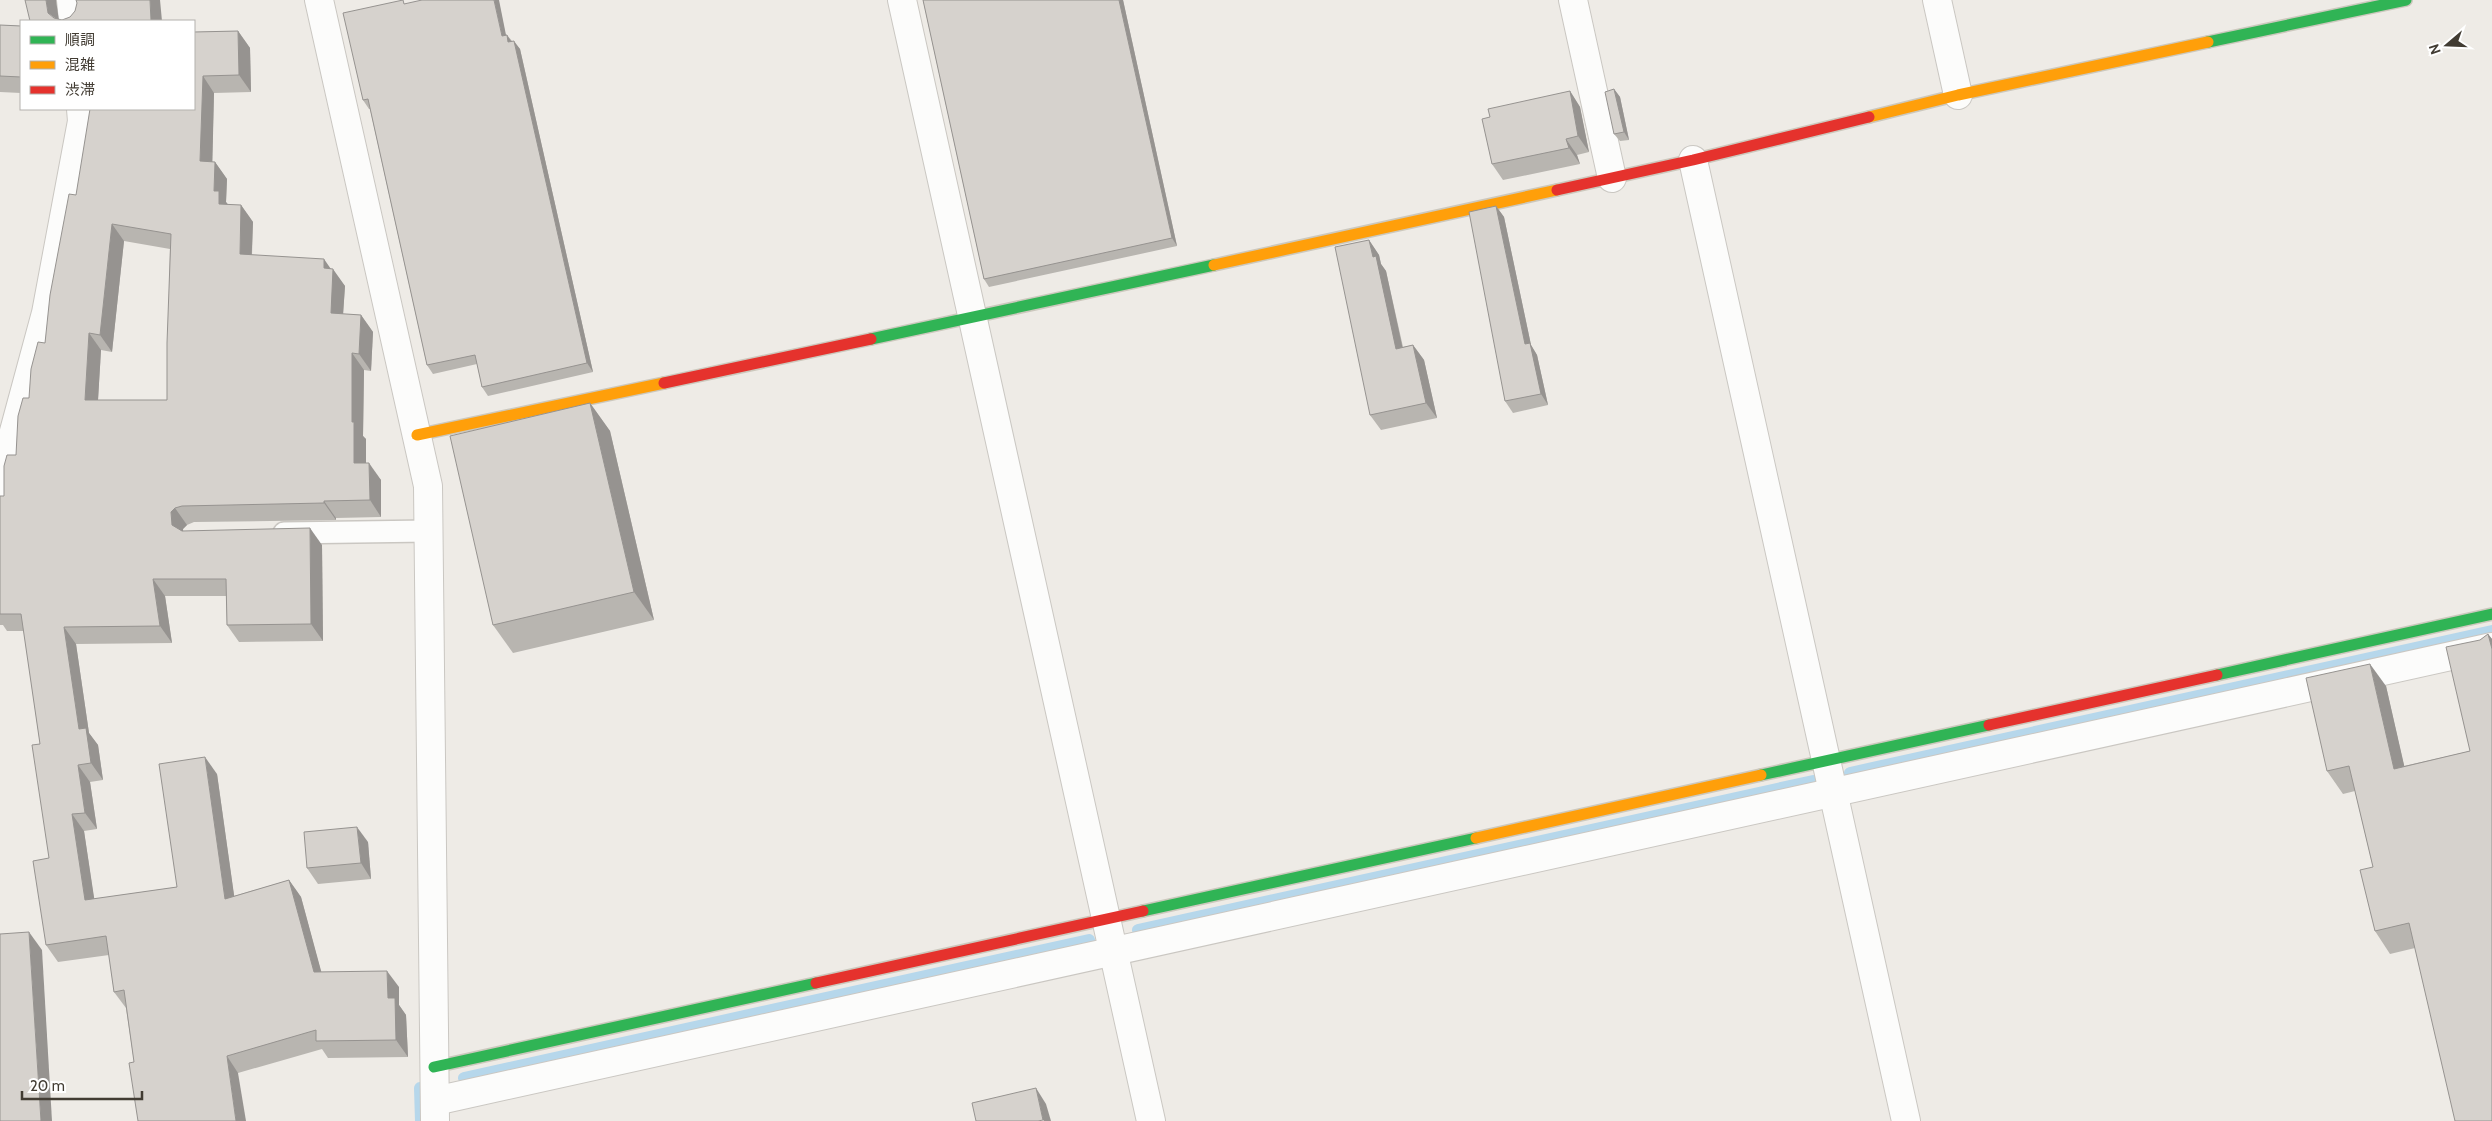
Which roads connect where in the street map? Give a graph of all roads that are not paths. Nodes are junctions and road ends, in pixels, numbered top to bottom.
1 (71, 0) edge
2 (319, 0) edge
3 (902, 0) edge
4 (1573, 0) edge
5 (1937, 0) edge
6 (2406, 0) edge
7 (73, 20) edge
8 (1958, 95) junction
9 (81, 110) edge
10 (1693, 160) junction
11 (1612, 178) junction
12 (973, 318) junction
13 (417, 435) junction
14 (0, 483) edge
15 (429, 530) junction
16 (262, 534) edge
17 (2492, 614) edge
18 (2492, 647) edge
19 (1827, 760) junction
20 (1834, 793) junction
21 (1106, 919) junction
22 (1114, 952) junction
23 (434, 1067) junction
24 (435, 1111) edge
25 (1151, 1121) edge
26 (1906, 1121) edge

1 - 7 street
2 - 13 street
3 - 12 street
4 - 11 street
5 - 8 street
6 - 8 street
8 - 10 street
9 - 14 street
10 - 11 street
10 - 19 street
11 - 12 street
12 - 13 street
12 - 21 street
13 - 15 street
15 - 16 lane
15 - 23 street
17 - 19 street
18 - 20 street
19 - 20 street
19 - 21 street
20 - 22 street
20 - 26 street
21 - 22 street
21 - 23 street
22 - 24 street
22 - 25 street
23 - 24 street

